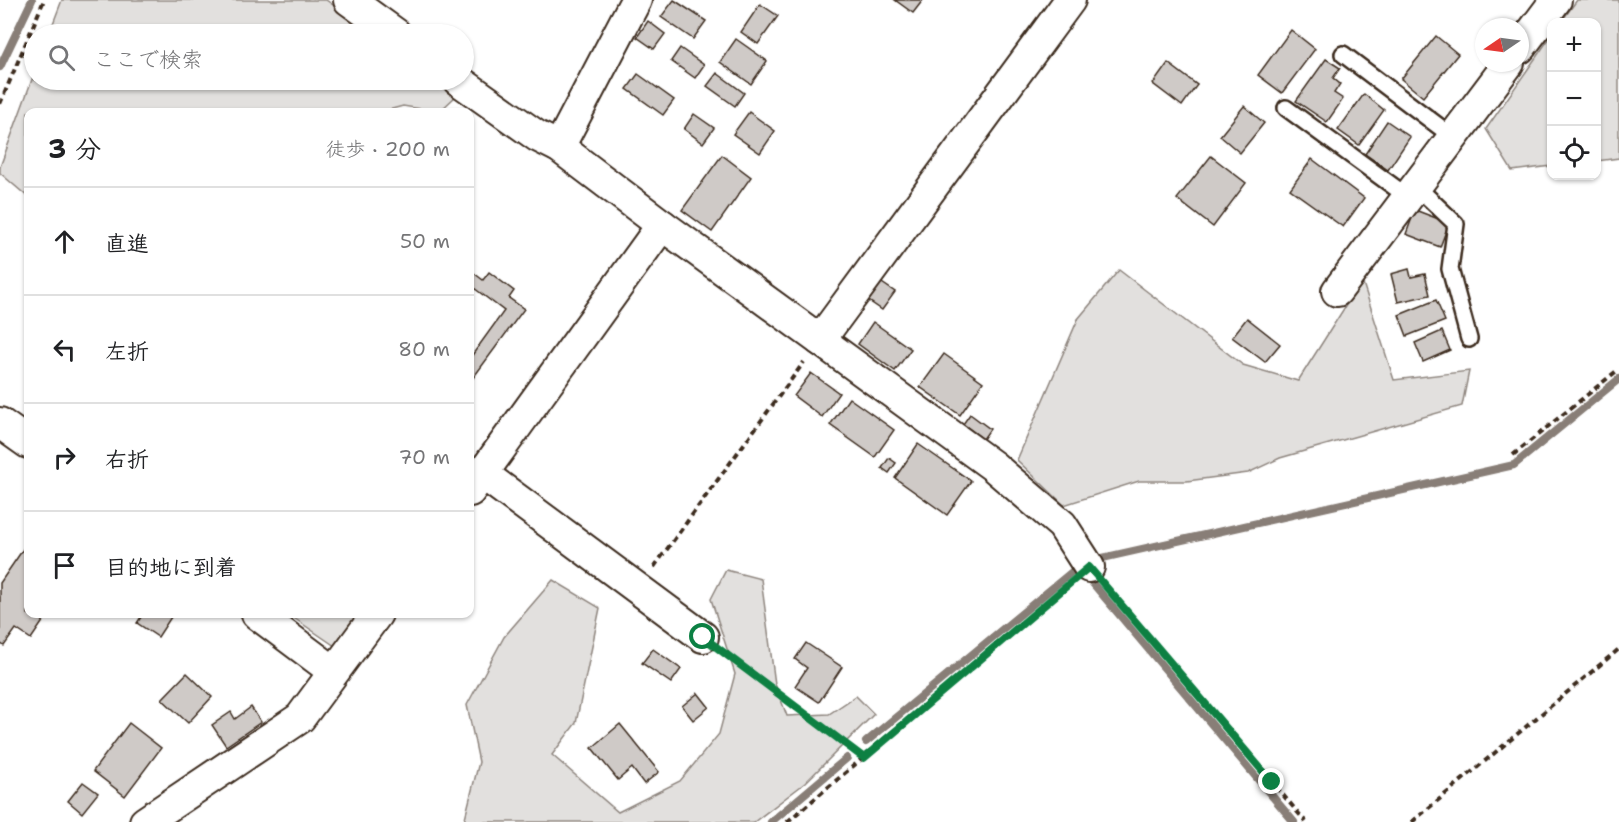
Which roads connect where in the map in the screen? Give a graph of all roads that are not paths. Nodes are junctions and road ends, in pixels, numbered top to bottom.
1 (349, 0) edge
2 (636, 0) edge
3 (1070, 0) edge
4 (1556, 0) edge
5 (382, 24) edge
6 (1529, 36) edge
7 (1342, 54) dead end
8 (1502, 72) edge
9 (472, 90) edge
10 (1286, 108) dead end
11 (1453, 137) junction
12 (559, 147) junction
13 (1412, 192) junction
14 (662, 225) junction
15 (1338, 291) dead end
16 (1469, 339) dead end
17 (820, 340) junction
18 (0, 423) edge
19 (24, 440) edge
20 (476, 482) edge
21 (1089, 567) road end
22 (262, 618) edge
23 (374, 618) edge
24 (703, 637) road end
25 (333, 670) junction
26 (145, 822) edge

1 - 5 street
2 - 12 street
3 - 17 street
4 - 6 street
7 - 11 lane
8 - 11 street
9 - 12 street
10 - 13 lane
11 - 13 street
12 - 14 street
13 - 15 street
13 - 16 lane
14 - 17 street
14 - 20 street
17 - 21 street
18 - 19 street
20 - 24 street
22 - 25 street
23 - 25 street
25 - 26 street

